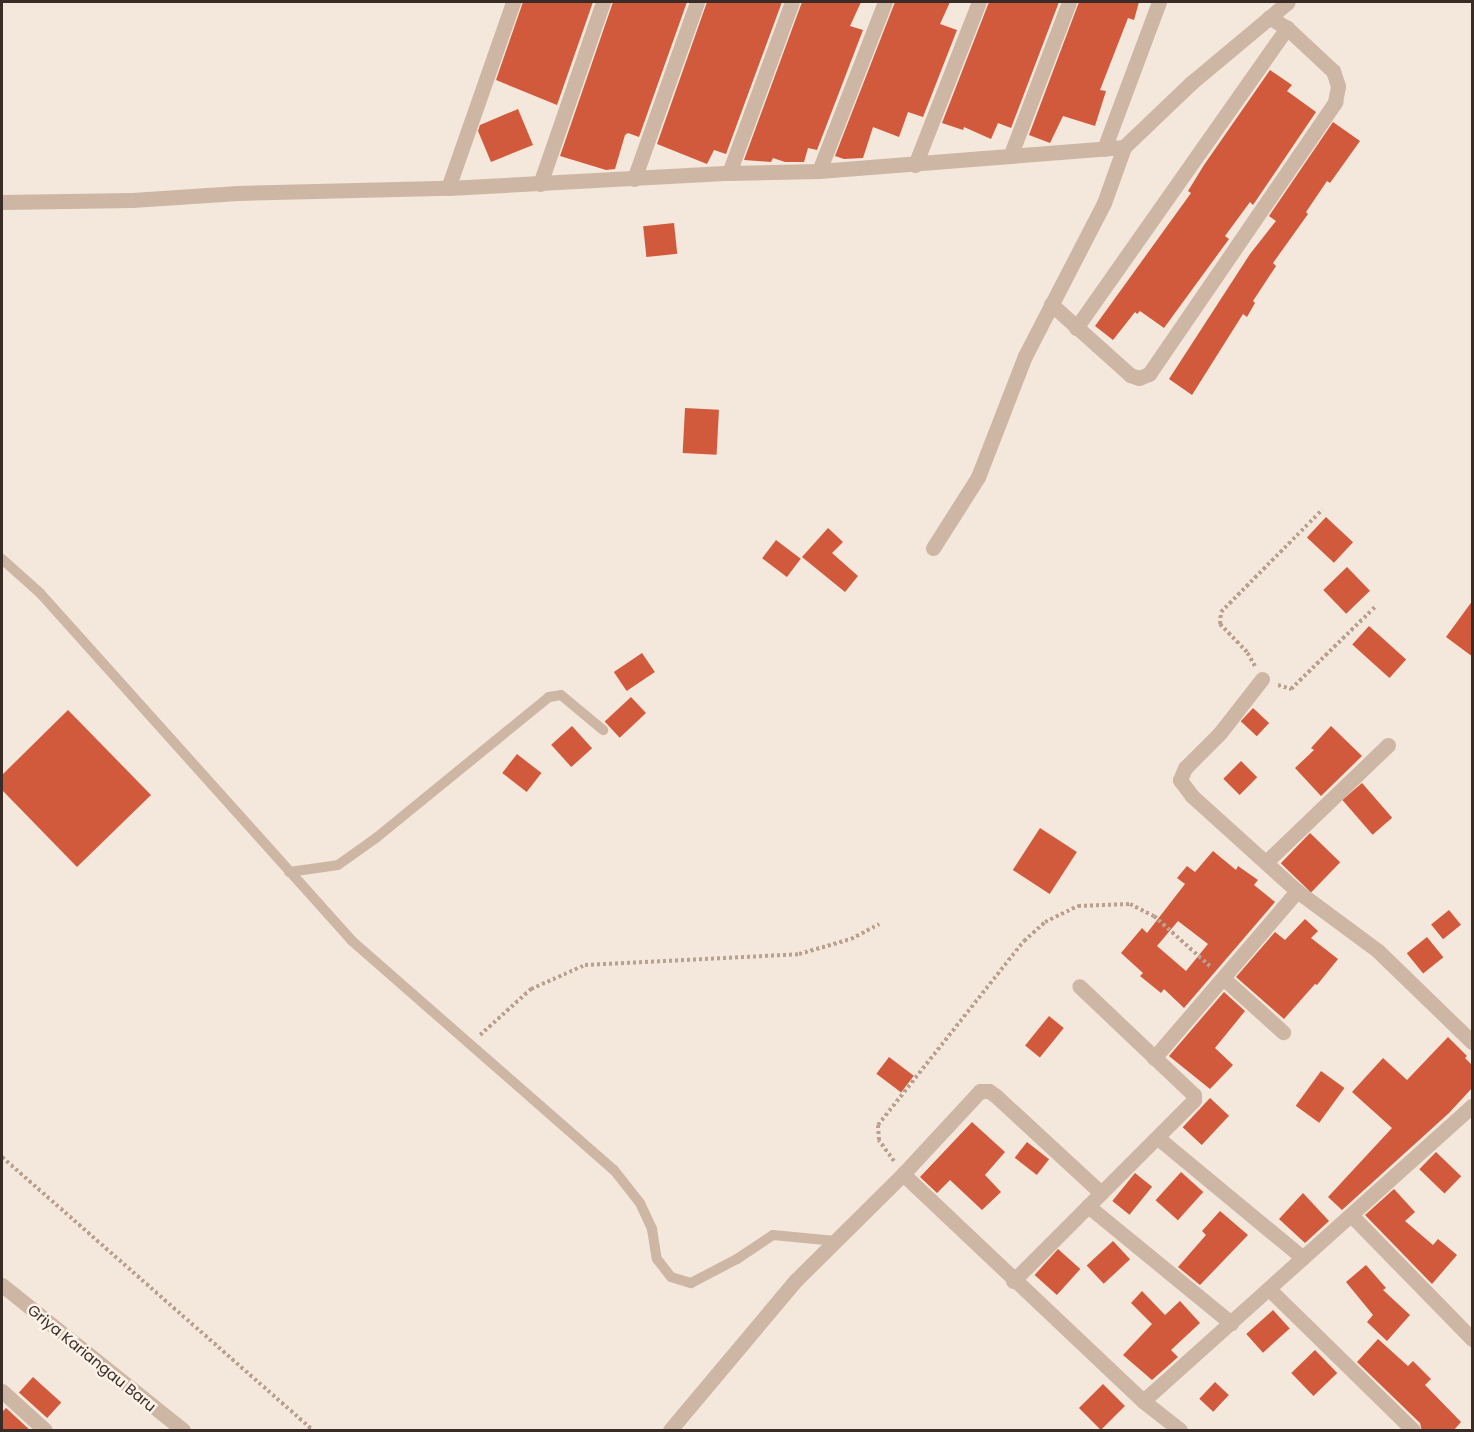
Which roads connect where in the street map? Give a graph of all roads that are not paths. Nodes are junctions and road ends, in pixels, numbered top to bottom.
1 (513, 2) edge
2 (603, 2) edge
3 (698, 2) edge
4 (792, 2) edge
5 (885, 2) edge
6 (979, 2) edge
7 (1069, 2) edge
8 (1160, 2) edge
9 (1284, 3) edge
10 (1269, 17) junction
11 (1287, 28) junction
12 (1124, 147) junction
13 (1104, 148) junction
14 (1011, 154) junction
15 (915, 165) junction
16 (819, 171) junction
17 (729, 173) junction
18 (634, 179) junction
19 (540, 184) junction
20 (448, 188) junction
21 (2, 202) edge
22 (1051, 304) junction
23 (1076, 328) junction
24 (933, 549) dead end
25 (2, 559) edge
26 (1262, 679) road end
27 (603, 730) dead end
28 (1388, 745) dead end
29 (1266, 862) junction
30 (289, 872) junction
31 (1298, 891) junction
32 (1223, 978) junction
33 (1079, 986) dead end
34 (1283, 1032) dead end
35 (1473, 1042) edge
36 (1154, 1058) junction
37 (1473, 1106) edge
38 (1158, 1138) junction
39 (903, 1174) junction
40 (1101, 1193) junction
41 (1088, 1206) junction
42 (1352, 1216) junction
43 (836, 1241) junction
44 (1304, 1258) junction
45 (1013, 1281) junction
46 (2, 1285) edge
47 (1269, 1289) junction
48 (1231, 1323) junction
49 (1473, 1339) edge
50 (2, 1391) edge
51 (1143, 1401) junction
52 (675, 1429) edge
53 (45, 1431) edge
54 (183, 1431) edge
55 (1180, 1431) edge
56 (1413, 1431) edge

1 - 20 street
2 - 19 street
3 - 18 street
4 - 17 street
5 - 16 street
6 - 15 street
7 - 14 street
8 - 13 street
9 - 10 street
10 - 11 street
10 - 12 street
11 - 23 street
11 - 23 street
12 - 13 street
12 - 22 street
13 - 14 street
14 - 15 street
15 - 16 street
16 - 17 street
17 - 18 street
18 - 19 street
19 - 20 street
20 - 21 street
22 - 23 street
22 - 24 street
25 - 30 lane
26 - 29 street
27 - 30 lane
28 - 29 street
29 - 31 street
30 - 43 lane
31 - 32 street
31 - 35 street
32 - 34 street
32 - 36 street
33 - 36 street
36 - 38 street
37 - 42 street
38 - 40 street
38 - 44 street
39 - 40 street
39 - 43 street
39 - 45 street
40 - 41 street
41 - 45 street
41 - 48 street
42 - 44 street
42 - 49 street
43 - 52 street
44 - 47 street
45 - 51 street
46 - 54 street, Griya Kariangau Baru
47 - 48 street
47 - 56 street
48 - 51 street
50 - 53 street
51 - 55 street

